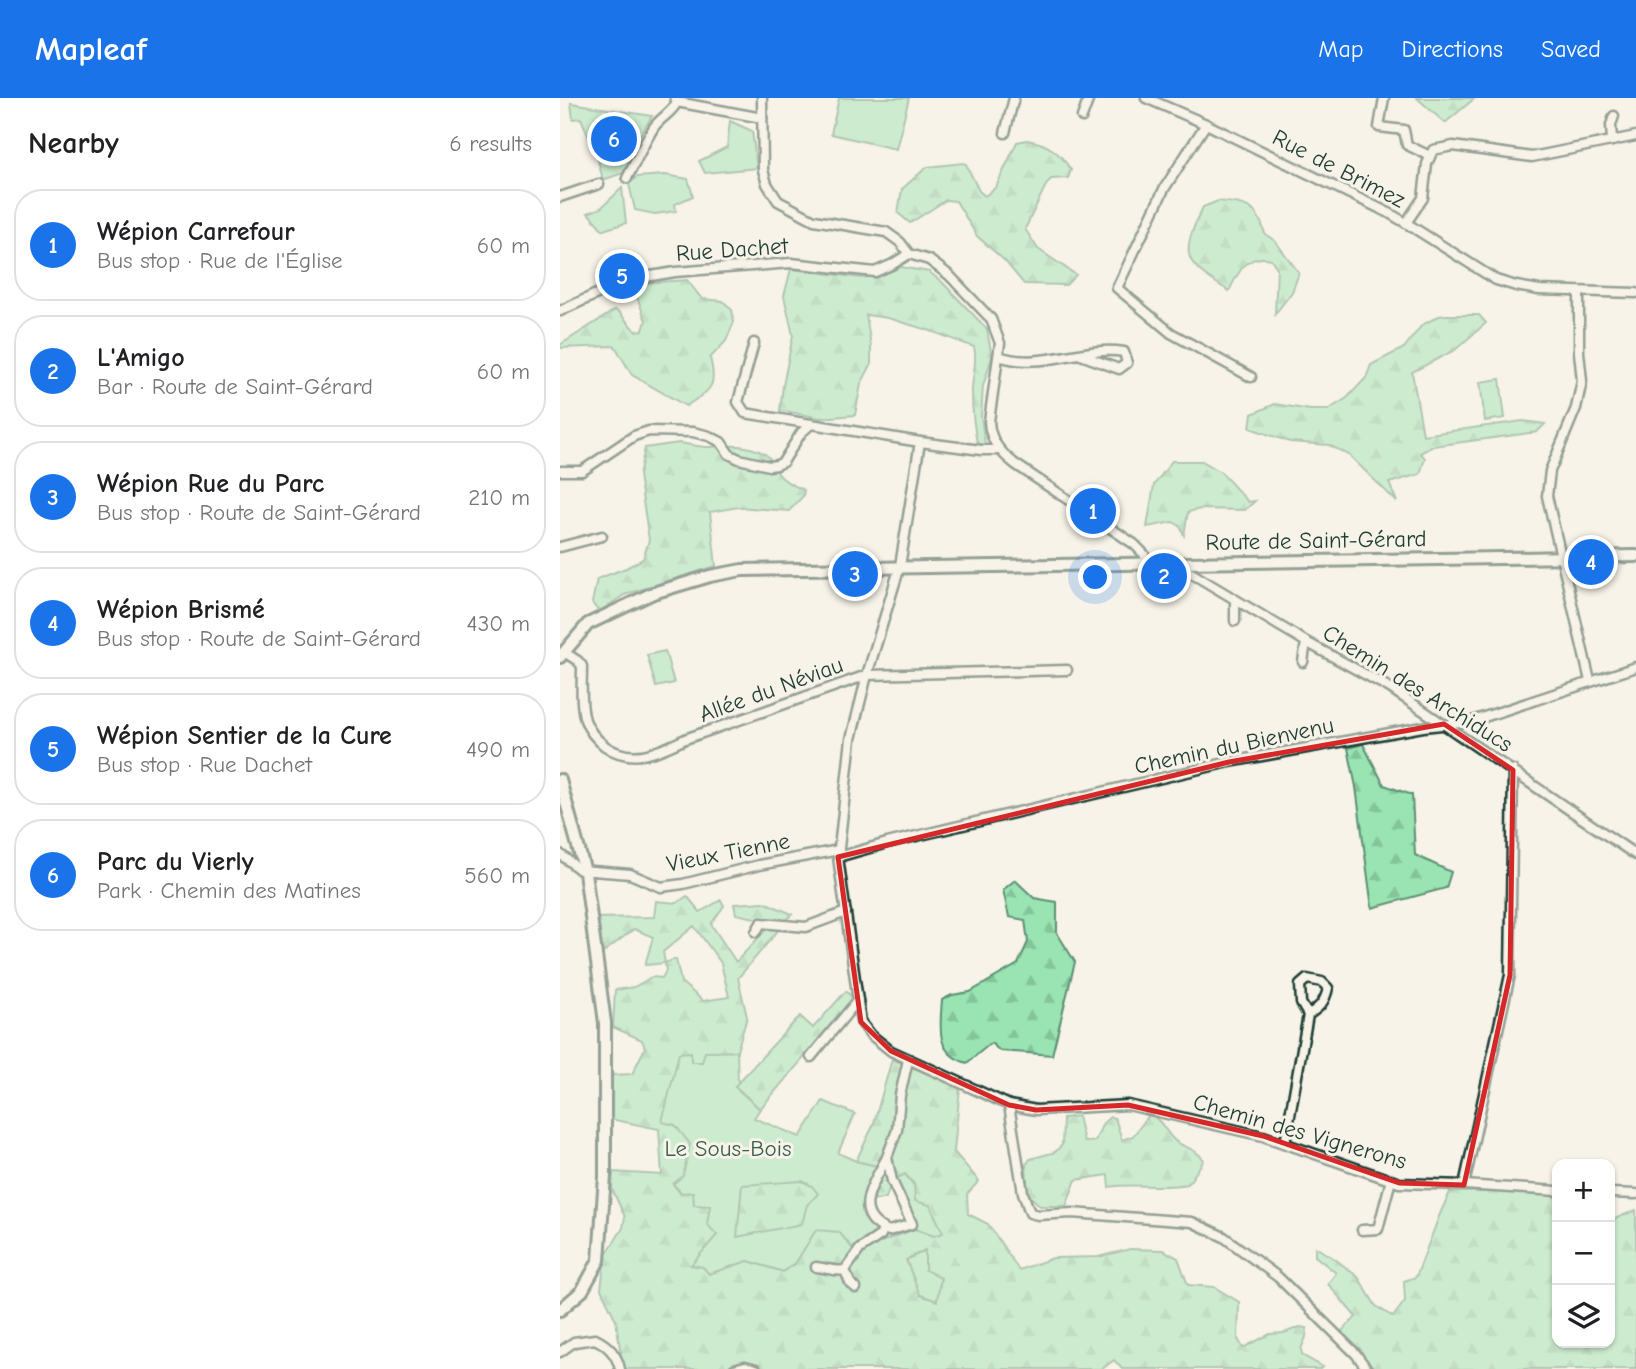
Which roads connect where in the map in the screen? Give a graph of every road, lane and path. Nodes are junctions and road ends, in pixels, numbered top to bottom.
1 (762, 98) edge
2 (1014, 98) edge
3 (1089, 98) edge
4 (1146, 98) edge
5 (1384, 98) edge
6 (676, 100) edge
7 (1614, 116) dead end
8 (1082, 117) dead end
9 (762, 118) junction
10 (1206, 124) junction
11 (1004, 133) dead end
12 (1636, 136) edge
13 (1612, 141) junction
14 (1430, 156) junction
15 (626, 178) dead end
16 (599, 184) dead end
17 (560, 197) edge
18 (1406, 223) junction
19 (909, 254) junction
20 (1579, 292) junction
21 (1636, 293) edge
22 (560, 311) edge
23 (754, 343) dead end
24 (1078, 354) junction
25 (999, 356) junction
26 (1251, 377) dead end
27 (811, 424) junction
28 (920, 442) junction
29 (998, 450) junction
30 (560, 471) edge
31 (601, 536) dead end
32 (560, 547) edge
33 (1636, 556) edge
34 (1563, 557) junction
35 (1148, 563) junction
36 (1173, 563) junction
37 (900, 566) junction
38 (1235, 600) junction
39 (1235, 621) dead end
40 (1306, 642) junction
41 (562, 655) edge
42 (1303, 662) dead end
43 (1636, 667) edge
44 (1067, 670) dead end
45 (867, 675) junction
46 (1590, 681) junction
47 (1444, 724) junction
48 (1513, 770) junction
49 (560, 780) edge
50 (838, 853) junction
51 (560, 854) edge
52 (1636, 855) edge
53 (585, 872) junction
54 (846, 912) junction
55 (756, 932) dead end
56 (858, 1000) junction
57 (1308, 1015) junction
58 (811, 1057) dead end
59 (908, 1060) junction
60 (1009, 1105) junction
61 (1284, 1143) junction
62 (887, 1157) junction
63 (1391, 1180) junction
64 (1464, 1185) junction
65 (1552, 1191) edge
66 (1615, 1193) edge
67 (1636, 1194) edge
68 (883, 1228) junction
69 (1362, 1230) dead end
70 (816, 1267) dead end
71 (845, 1270) junction
72 (856, 1288) dead end
73 (560, 1310) edge
74 (560, 1352) edge
75 (620, 1369) edge
76 (734, 1369) edge
77 (756, 1369) edge
78 (1367, 1369) edge

1 - 9 street
2 - 11 street
3 - 8 street
4 - 10 street, Rue de Brimez
5 - 14 street
6 - 9 street
6 - 15 street
7 - 13 street
9 - 19 street
10 - 18 street, Rue de Brimez
10 - 26 street
12 - 13 street
13 - 14 street
14 - 18 street, Rue de Brimez
16 - 17 street
18 - 20 street
19 - 22 street, Rue Dachet
19 - 25 street
20 - 21 street
20 - 34 street
23 - 27 street
24 - 24 street
24 - 25 street
25 - 29 street
27 - 28 street
27 - 30 street
28 - 29 street
28 - 37 street, Chemin des Vignerons
29 - 35 street
31 - 32 street
33 - 34 main road, Route de Saint-Gérard
34 - 36 main road, Route de Saint-Gérard
34 - 46 street
35 - 36 main road, Route de Saint-Gérard
35 - 37 main road, Route de Saint-Gérard
36 - 38 street, Chemin des Archiducs
37 - 41 main road, Route de Saint-Gérard
37 - 45 street, Chemin des Vignerons
38 - 39 street
38 - 40 street, Chemin des Archiducs
40 - 42 street
40 - 47 street, Chemin des Archiducs
41 - 45 street, Allée du Néviau
43 - 46 street, Chemin du Bienvenu
44 - 45 street, Allée du Néviau
45 - 50 street, Chemin des Vignerons
46 - 47 street, Chemin du Bienvenu
47 - 48 street, Chemin des Archiducs
47 - 50 street, Chemin du Bienvenu
48 - 52 street, Chemin des Archiducs
48 - 64 street
49 - 53 main road
50 - 53 street, Vieux Tienne
50 - 54 street, Chemin des Vignerons
51 - 53 street
53 - 73 main road
54 - 55 street
54 - 56 street, Chemin des Vignerons
56 - 58 street
56 - 59 street, Chemin des Vignerons
57 - 57 street
57 - 61 street
59 - 60 street, Chemin des Vignerons
59 - 62 street
60 - 61 street, Chemin des Vignerons
60 - 78 street
61 - 63 street, Chemin des Vignerons
62 - 68 street
62 - 68 street
63 - 64 street, Chemin des Vignerons
63 - 69 street
64 - 65 street, Chemin des Vignerons
66 - 67 street
68 - 71 street
70 - 71 street
71 - 72 street
74 - 75 street
76 - 77 street

